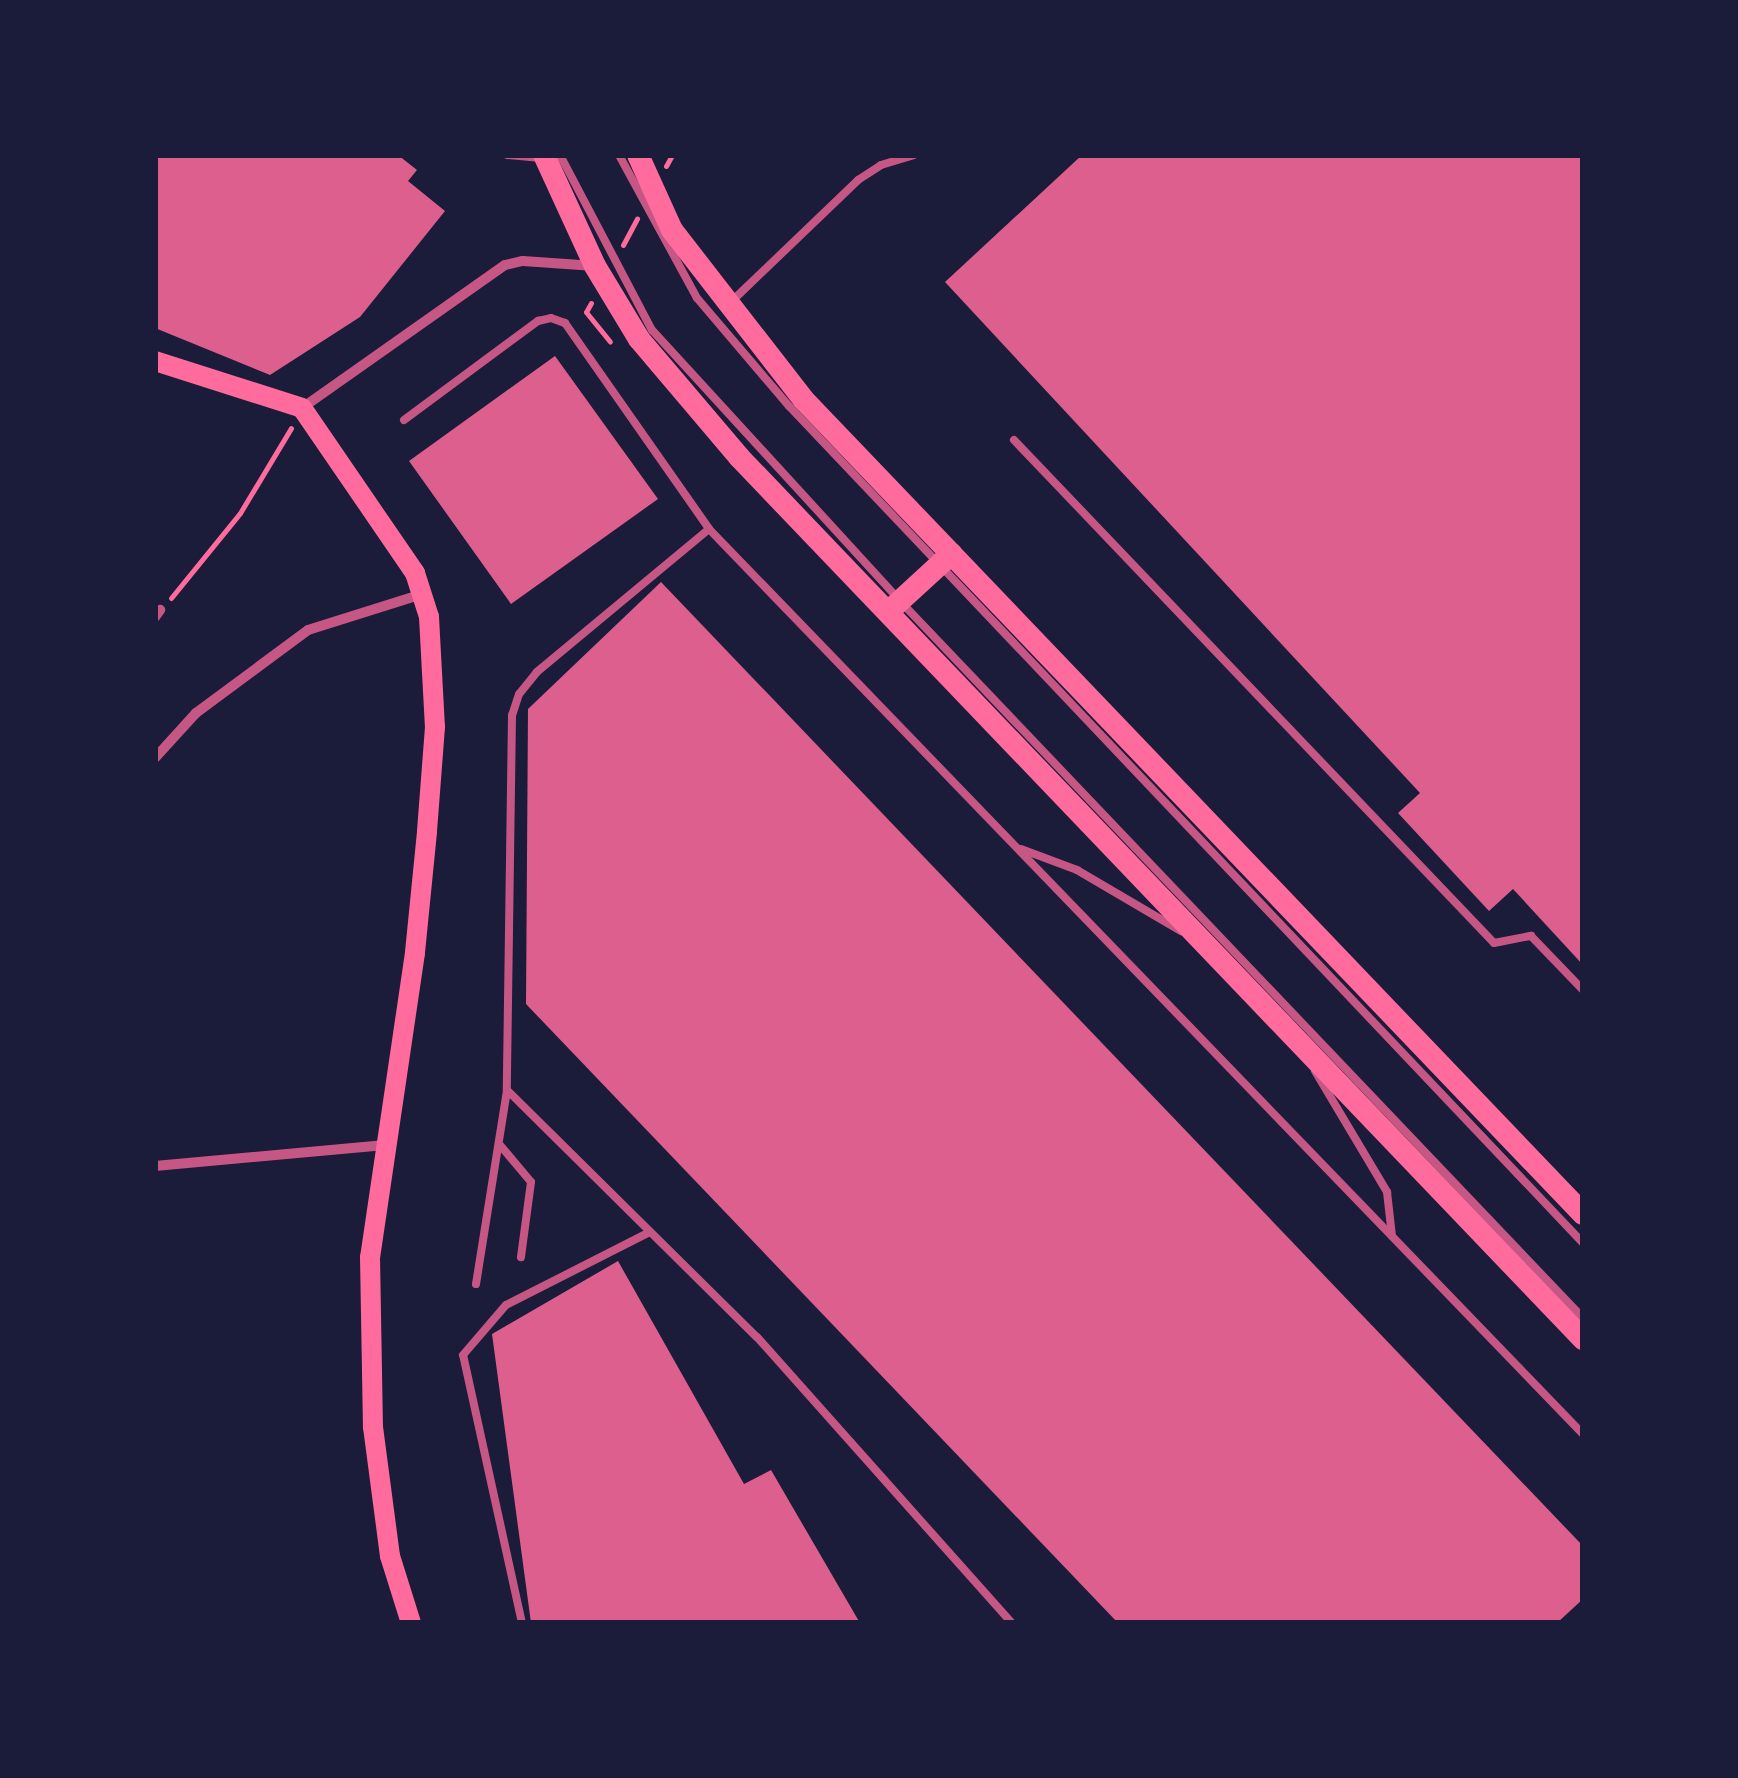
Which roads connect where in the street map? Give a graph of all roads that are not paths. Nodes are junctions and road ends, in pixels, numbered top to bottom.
1 (507, 155) edge
2 (619, 155) edge
3 (638, 155) edge
4 (913, 155) edge
5 (550, 156) edge
6 (605, 263) junction
7 (729, 304) junction
8 (155, 361) edge
9 (302, 408) junction
10 (404, 420) dead end
11 (1014, 440) dead end
12 (709, 529) junction
13 (945, 560) junction
14 (423, 594) junction
15 (894, 606) junction
16 (155, 758) edge
17 (1016, 847) junction
18 (1208, 946) junction
19 (1583, 990) edge
20 (1302, 1044) junction
21 (507, 1090) junction
22 (388, 1145) junction
23 (500, 1145) junction
24 (155, 1166) edge
25 (1583, 1214) edge
26 (650, 1232) junction
27 (1392, 1236) junction
28 (1583, 1243) edge
29 (522, 1257) dead end
30 (476, 1284) dead end
31 (1583, 1318) edge
32 (1583, 1339) edge
33 (1583, 1434) edge
34 (411, 1623) edge
35 (522, 1623) edge
36 (1012, 1623) edge

1 - 5 lane
2 - 13 lane
3 - 7 main road
4 - 7 lane
5 - 6 main road
5 - 15 lane
6 - 9 street
6 - 15 main road
7 - 13 main road
8 - 9 main road
9 - 14 main road
10 - 12 lane
11 - 19 lane
12 - 17 lane
12 - 21 lane
13 - 15 main road
13 - 25 main road
13 - 28 lane
14 - 16 street
14 - 22 main road
15 - 18 main road
15 - 31 lane
17 - 18 lane
17 - 27 lane
18 - 20 main road
20 - 27 lane
20 - 32 main road
21 - 23 lane
21 - 26 lane
22 - 24 street
22 - 34 main road
23 - 29 lane
23 - 30 lane
26 - 35 lane
26 - 36 lane
27 - 33 lane

